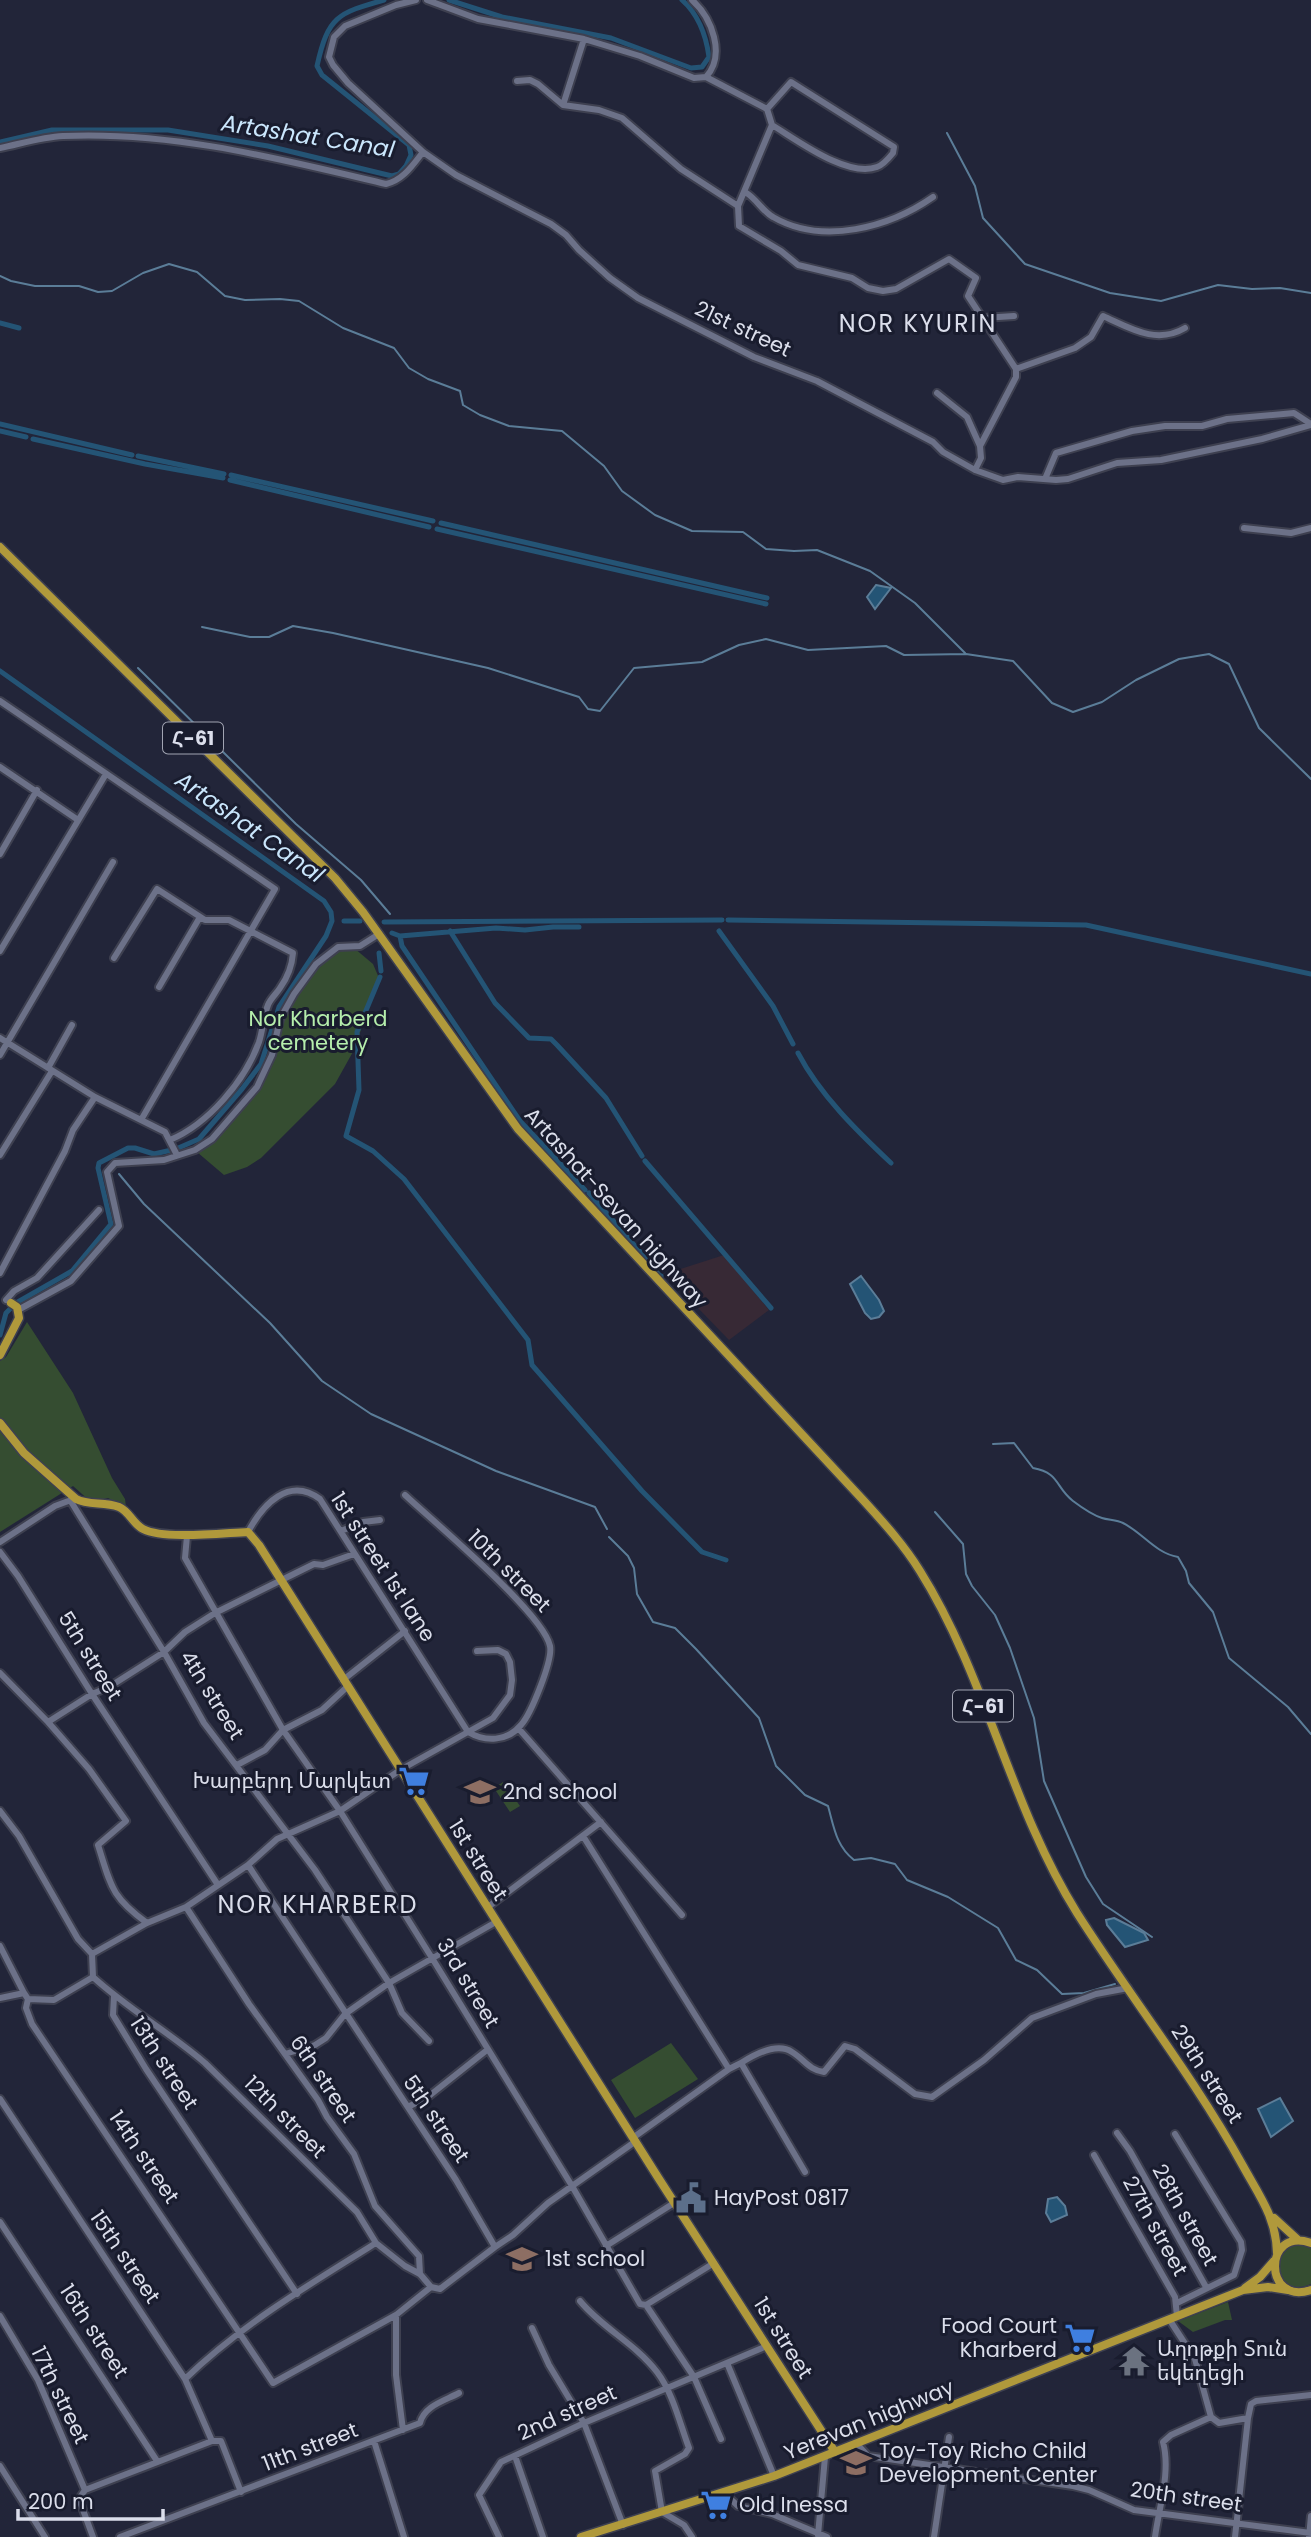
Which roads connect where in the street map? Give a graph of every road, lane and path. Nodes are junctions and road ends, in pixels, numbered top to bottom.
1 (416, 0) edge
2 (427, 0) edge
3 (692, 0) edge
4 (584, 39) junction
5 (706, 77) junction
6 (517, 81) dead end
7 (563, 105) junction
8 (767, 109) junction
9 (772, 125) junction
10 (0, 148) edge
11 (423, 152) junction
12 (745, 192) junction
13 (933, 197) dead end
14 (738, 206) junction
15 (1014, 316) dead end
16 (983, 317) junction
17 (1185, 328) dead end
18 (1016, 369) junction
19 (937, 393) dead end
20 (1311, 424) edge
21 (980, 446) junction
22 (975, 470) junction
23 (1045, 479) junction
24 (1244, 528) dead end
25 (1311, 528) edge
26 (0, 547) edge
27 (0, 701) edge
28 (0, 767) edge
29 (106, 774) junction
30 (37, 790) junction
31 (78, 820) junction
32 (0, 854) edge
33 (113, 862) dead end
34 (200, 917) junction
35 (251, 931) junction
36 (379, 934) junction
37 (0, 951) edge
38 (114, 958) dead end
39 (159, 987) dead end
40 (72, 1025) dead end
41 (0, 1038) edge
42 (7, 1043) junction
43 (0, 1055) edge
44 (50, 1069) junction
45 (95, 1097) junction
46 (141, 1120) junction
47 (170, 1140) junction
48 (0, 1155) edge
49 (177, 1155) junction
50 (99, 1209) dead end
51 (0, 1273) edge
52 (10, 1304) edge
53 (0, 1355) edge
54 (0, 1423) edge
55 (405, 1496) dead end
56 (73, 1499) junction
57 (380, 1520) dead end
58 (341, 1531) junction
59 (248, 1532) junction
60 (187, 1536) junction
61 (0, 1542) edge
62 (0, 1552) edge
63 (354, 1554) junction
64 (281, 1582) junction
65 (215, 1613) junction
66 (405, 1631) junction
67 (477, 1651) dead end
68 (164, 1652) junction
69 (0, 1673) edge
70 (345, 1683) junction
71 (92, 1694) junction
72 (48, 1721) junction
73 (519, 1729) junction
74 (283, 1730) junction
75 (468, 1732) junction
76 (237, 1765) junction
77 (400, 1770) junction
78 (0, 1811) edge
79 (340, 1811) junction
80 (601, 1822) junction
81 (289, 1834) junction
82 (583, 1836) junction
83 (248, 1865) junction
84 (218, 1885) junction
85 (186, 1907) junction
86 (488, 1907) junction
87 (682, 1915) dead end
88 (496, 1922) junction
89 (146, 1923) junction
90 (0, 1946) edge
91 (92, 1954) junction
92 (432, 1958) junction
93 (1108, 1958) joint
94 (93, 1977) junction
95 (389, 1983) junction
96 (1128, 1988) junction
97 (26, 1996) junction
98 (114, 1996) junction
99 (0, 1998) edge
100 (345, 2014) junction
101 (429, 2041) dead end
102 (487, 2050) junction
103 (285, 2054) junction
104 (741, 2063) junction
105 (729, 2069) junction
106 (0, 2099) edge
107 (408, 2107) junction
108 (1116, 2133) dead end
109 (1175, 2134) dead end
110 (635, 2139) junction
111 (1094, 2155) dead end
112 (805, 2172) dead end
113 (572, 2186) junction
114 (674, 2203) junction
115 (1269, 2214) junction
116 (0, 2222) edge
117 (1298, 2241) junction
118 (376, 2243) junction
119 (1311, 2243) edge
120 (606, 2246) junction
121 (495, 2247) junction
122 (1276, 2257) junction
123 (714, 2263) junction
124 (420, 2274) junction
125 (431, 2287) junction
126 (1206, 2287) junction
127 (1243, 2290) junction
128 (1311, 2290) edge
129 (1292, 2291) junction
130 (298, 2294) junction
131 (1311, 2300) edge
132 (580, 2301) dead end
133 (1177, 2303) junction
134 (646, 2305) junction
135 (396, 2315) junction
136 (0, 2316) edge
137 (1173, 2317) junction
138 (532, 2328) dead end
139 (238, 2333) junction
140 (767, 2346) junction
141 (727, 2363) junction
142 (694, 2377) junction
143 (185, 2379) junction
144 (666, 2388) junction
145 (459, 2393) dead end
146 (1311, 2395) edge
147 (1211, 2417) junction
148 (1248, 2418) junction
149 (584, 2423) junction
150 (403, 2430) junction
151 (949, 2437) dead end
152 (721, 2439) dead end
153 (212, 2441) junction
154 (374, 2441) junction
155 (857, 2445) junction
156 (835, 2452) junction
157 (515, 2456) junction
158 (825, 2456) junction
159 (157, 2461) junction
160 (0, 2466) edge
161 (944, 2468) junction
162 (774, 2476) junction
163 (85, 2490) junction
164 (723, 2492) junction
165 (240, 2493) junction
166 (663, 2512) junction
167 (1158, 2513) junction
168 (1311, 2516) edge
169 (1237, 2522) junction
170 (623, 2525) junction
171 (1310, 2534) edge
172 (817, 2535) edge
173 (45, 2537) edge
174 (93, 2537) edge
175 (120, 2537) edge
176 (404, 2537) edge
177 (499, 2537) edge
178 (543, 2537) edge
179 (581, 2537) edge
180 (691, 2537) edge
181 (827, 2537) edge
182 (934, 2537) edge
183 (1155, 2537) edge
184 (1235, 2537) edge

1 - 11 street, 21st street
2 - 4 street
3 - 5 street
4 - 5 street
4 - 7 street
5 - 8 street
6 - 7 street
7 - 14 street
8 - 9 street
8 - 9 street
9 - 12 street
10 - 11 street
11 - 22 street, 21st street
12 - 13 street
12 - 14 street
14 - 16 street
15 - 16 street
16 - 18 street
17 - 18 street
18 - 21 street
19 - 21 street
20 - 23 street, 21st street
20 - 23 street
21 - 22 street
22 - 23 street, 21st street
24 - 25 street
26 - 36 main road, Artashat-Sevan highway / Հ-61
27 - 29 street
28 - 30 street
29 - 31 street
29 - 35 street
30 - 31 street
30 - 32 street
31 - 37 street
33 - 42 street
34 - 35 street
34 - 38 street
34 - 39 street
35 - 46 street
35 - 47 street
36 - 49 street
36 - 93 main road, Artashat-Sevan highway / Հ-61
40 - 44 street
41 - 42 street
42 - 43 street
42 - 44 street
44 - 45 street
44 - 48 street
45 - 46 street
45 - 51 street
46 - 47 street
47 - 49 street
49 - 52 street
50 - 52 street
52 - 53 main road
54 - 56 main road
55 - 73 street, 10th street
56 - 60 main road
56 - 61 street
56 - 68 street, 4th street
57 - 58 street
58 - 59 street, 1st street 1st lane
58 - 63 street, 1st street 1st lane
59 - 60 main road
59 - 64 main road, 1st street
60 - 65 street, 3rd street
62 - 71 street, 5th street
63 - 64 street
63 - 66 street, 1st street 1st lane
64 - 65 street
64 - 70 main road, 1st street
65 - 68 street
65 - 74 street, 3rd street
66 - 70 street
66 - 75 street, 1st street 1st lane
67 - 75 street
68 - 71 street
68 - 76 street, 4th street
69 - 72 street
70 - 74 street
70 - 77 main road, 1st street
71 - 72 street
71 - 84 street, 5th street
72 - 89 street
73 - 75 street
73 - 80 street
74 - 76 street
74 - 79 street, 3rd street
75 - 77 street
76 - 81 street, 4th street
77 - 79 street
77 - 86 main road, 1st street
78 - 91 street
79 - 81 street
79 - 92 street, 3rd street
80 - 82 street
80 - 87 street
81 - 83 street
81 - 95 street, 4th street
82 - 86 street
82 - 105 street
83 - 84 street
83 - 100 street, 5th street
84 - 85 street
85 - 89 street
85 - 103 street, 6th street
86 - 88 main road, 1st street
88 - 92 street
88 - 110 main road, 1st street
89 - 91 street
90 - 97 street, 14th street
91 - 94 street
92 - 95 street
92 - 102 street, 3rd street
93 - 96 main road, 29th street / Հ-61
94 - 97 street
94 - 98 street, 13th street
95 - 100 street
95 - 101 street, 4th street
96 - 104 street
96 - 115 main road, 29th street / Հ-61
97 - 99 street
97 - 139 street, 14th street
98 - 118 street, 12th street
98 - 130 street, 13th street
100 - 103 street
100 - 107 street, 5th street
102 - 107 street
102 - 113 street, 3rd street
103 - 124 street, 6th street
104 - 105 street
104 - 112 street
105 - 110 street
106 - 143 street, 15th street
107 - 121 street, 5th street
108 - 126 street, 28th street
109 - 126 street
110 - 113 street
110 - 114 main road, 1st street
111 - 133 street, 27th street
113 - 120 street, 3rd street
113 - 121 street
114 - 120 street
114 - 123 main road, 1st street
115 - 117 main road, 29th street / Հ-61
115 - 122 main road, 29th street / Հ-61
116 - 159 street, 16th street
117 - 119 main road
117 - 122 main road, Yerevan highway
118 - 124 street, 12th street
118 - 130 street
120 - 134 street, 3rd street
121 - 125 street
122 - 127 main road, Yerevan highway
122 - 129 main road, 29th street
123 - 134 street
123 - 140 main road, 1st street
124 - 125 street
125 - 135 street
126 - 133 street, 28th street
127 - 129 main road, Yerevan highway
127 - 137 main road, Yerevan highway
128 - 129 main road, Yerevan highway
129 - 131 main road
130 - 139 street
132 - 144 street
133 - 137 street, 27th street
134 - 142 street, 3rd street
135 - 139 street, 14th street
135 - 150 street
136 - 163 street, 17th street
137 - 147 street
137 - 155 main road, Yerevan highway
138 - 149 street
139 - 143 street
140 - 141 street, 2nd street
140 - 156 main road, 1st street
141 - 142 street, 2nd street
141 - 162 street
142 - 144 street, 2nd street
142 - 152 street, 3rd street
143 - 153 street, 15th street
144 - 149 street, 2nd street
144 - 166 street
145 - 150 street, 11th street
146 - 148 street
147 - 148 street
147 - 167 street
148 - 169 street
149 - 157 street, 2nd street
149 - 170 street
150 - 154 street, 11th street
151 - 161 street
153 - 159 street
153 - 165 street, 15th street
154 - 165 street, 11th street
154 - 176 street
155 - 156 main road, Yerevan highway
155 - 161 street, 20th street
156 - 158 main road, Yerevan highway
157 - 177 street, 2nd street
157 - 178 street
158 - 162 main road, Yerevan highway
158 - 172 street
159 - 163 street
160 - 173 street
161 - 167 street, 20th street
161 - 182 street
162 - 164 main road, Yerevan highway
163 - 174 street
164 - 166 main road, Yerevan highway
164 - 172 street
165 - 175 street, 11th street
166 - 170 main road, Yerevan highway
166 - 180 street
167 - 169 street, 20th street
167 - 183 street
168 - 171 street
169 - 171 street, 20th street
169 - 184 street
170 - 179 main road, Yerevan highway
172 - 181 street

